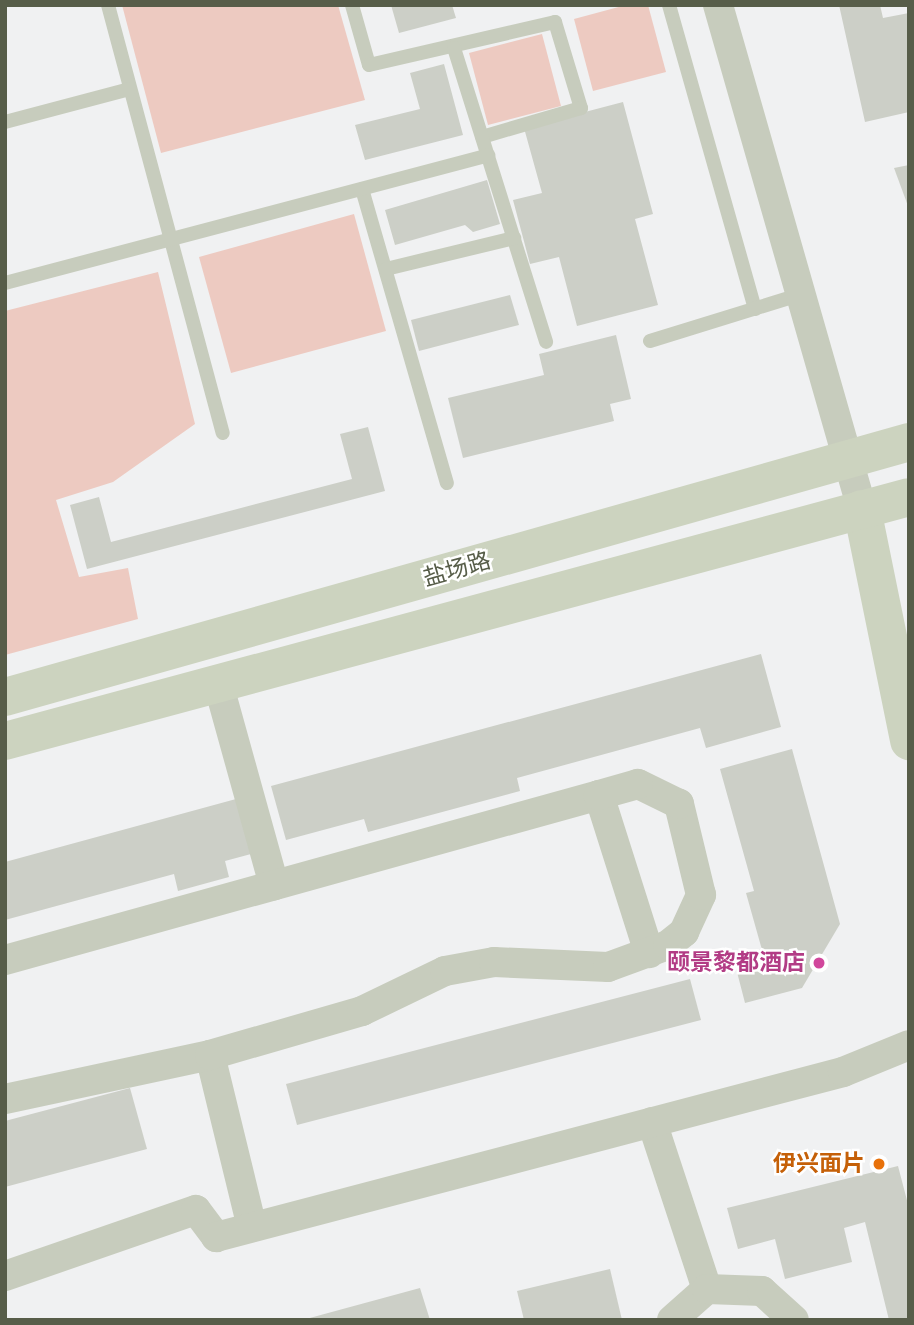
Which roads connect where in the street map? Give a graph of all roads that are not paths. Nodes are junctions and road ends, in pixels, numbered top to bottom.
1 (108, 5) edge
2 (352, 5) edge
3 (669, 5) edge
4 (718, 5) edge
5 (454, 48) junction
6 (130, 89) junction
7 (5, 122) edge
8 (482, 137) junction
9 (488, 155) junction
10 (362, 189) junction
11 (514, 238) junction
12 (171, 239) junction
13 (386, 269) junction
14 (5, 283) edge
15 (802, 294) junction
16 (754, 309) junction
17 (650, 341) dead end
18 (546, 342) dead end
19 (223, 433) dead end
20 (909, 442) edge
21 (849, 459) junction
22 (447, 483) dead end
23 (909, 497) edge
24 (862, 509) junction
25 (218, 684) junction
26 (5, 697) edge
27 (5, 741) edge
28 (909, 741) edge
29 (599, 795) junction
30 (274, 886) junction
31 (649, 953) junction
32 (5, 960) edge
33 (909, 1045) edge
34 (210, 1055) junction
35 (5, 1099) edge
36 (652, 1122) junction
37 (252, 1227) junction
38 (5, 1276) edge
39 (707, 1289) junction
40 (672, 1320) edge
41 (793, 1320) edge

1 - 6 lane
2 - 5 lane
3 - 16 lane
4 - 15 street
5 - 8 lane
5 - 8 lane
6 - 7 lane
6 - 12 lane
8 - 9 lane
9 - 10 lane
9 - 11 lane
10 - 12 lane
10 - 13 lane
11 - 13 lane
11 - 18 lane
12 - 14 lane
12 - 19 lane
13 - 22 lane
15 - 16 lane
15 - 21 street
16 - 17 lane
20 - 21 main road, 盐场路
21 - 24 street
21 - 26 main road, 盐场路
23 - 24 main road, 盐场路
24 - 25 main road, 盐场路
24 - 28 main road
25 - 27 main road, 盐场路
25 - 30 street
29 - 30 street
29 - 31 street
29 - 31 street
30 - 32 street
31 - 34 street
33 - 36 street
34 - 35 street
34 - 37 street
36 - 37 street
36 - 39 street
37 - 38 street
39 - 40 street
39 - 41 street

